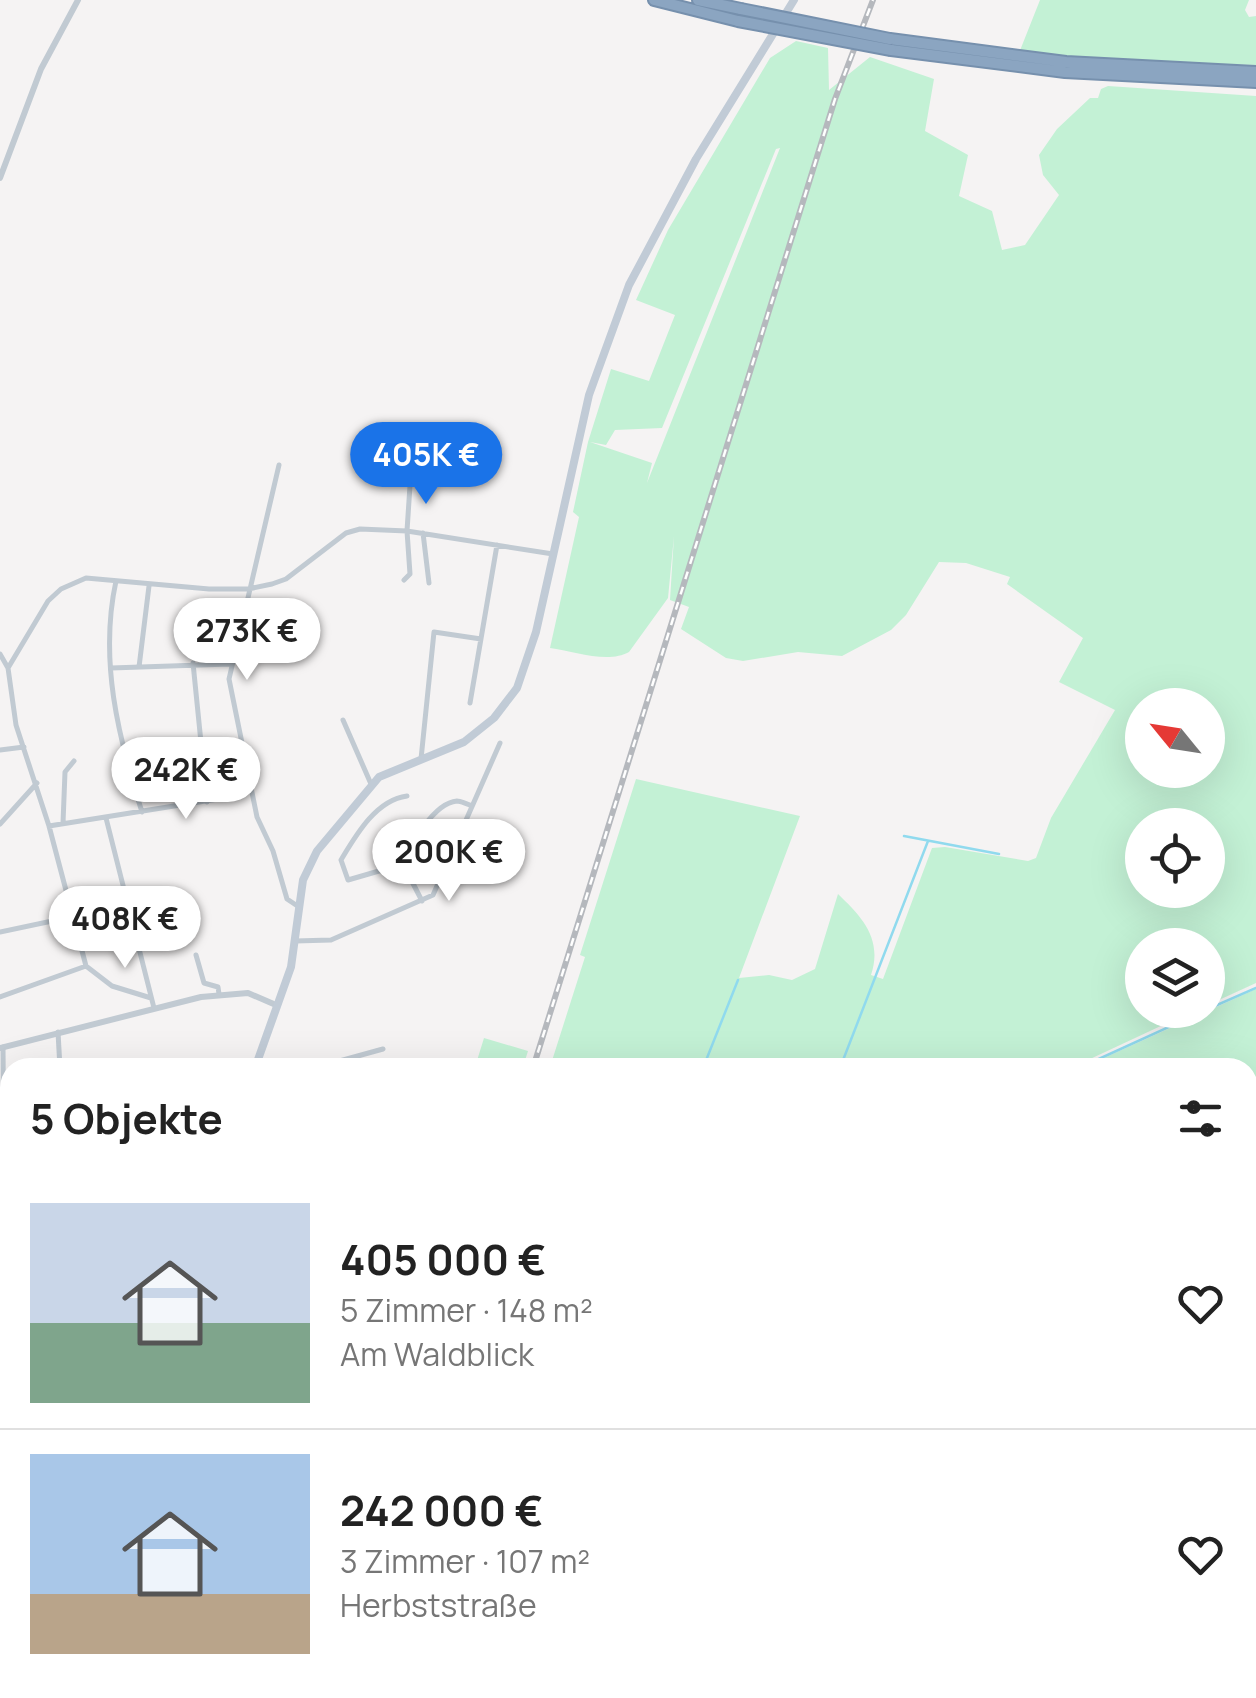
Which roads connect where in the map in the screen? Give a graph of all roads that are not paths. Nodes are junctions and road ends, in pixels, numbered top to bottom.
1 (78, 0) edge
2 (654, 0) edge
3 (698, 0) edge
4 (794, 0) edge
5 (740, 15) junction
6 (1256, 72) edge
7 (1206, 76) junction
8 (1256, 82) edge
9 (2, 166) edge
10 (0, 178) edge
11 (414, 440) dead end
12 (279, 465) dead end
13 (407, 531) junction
14 (423, 533) junction
15 (497, 545) junction
16 (553, 554) junction
17 (404, 580) dead end
18 (116, 581) junction
19 (430, 583) dead end
20 (149, 586) junction
21 (248, 589) junction
22 (481, 639) junction
23 (0, 654) edge
24 (193, 664) junction
25 (230, 664) junction
26 (139, 667) junction
27 (8, 668) junction
28 (110, 668) junction
29 (470, 703) dead end
30 (343, 720) dead end
31 (500, 743) dead end
32 (24, 747) junction
33 (0, 750) edge
34 (422, 760) junction
35 (74, 761) dead end
36 (36, 783) junction
37 (371, 784) junction
38 (407, 796) dead end
39 (224, 798) dead end
40 (207, 802) junction
41 (472, 806) junction
42 (142, 812) junction
43 (106, 818) junction
44 (63, 823) junction
45 (0, 824) edge
46 (49, 826) junction
47 (403, 864) junction
48 (423, 902) junction
49 (299, 907) junction
50 (71, 916) junction
51 (0, 932) edge
52 (295, 941) junction
53 (196, 956) dead end
54 (86, 966) junction
55 (220, 994) junction
56 (0, 997) edge
57 (151, 998) junction
58 (276, 1006) junction
59 (154, 1008) junction
60 (58, 1032) junction
61 (2, 1047) edge
62 (383, 1049) dead end
63 (59, 1058) edge
64 (258, 1058) edge
65 (351, 1058) edge

1 - 9 street
2 - 5 highway
3 - 5 highway
4 - 16 main road
5 - 7 highway, bridge
6 - 7 highway
7 - 8 highway
9 - 10 street
11 - 13 street
12 - 21 street
13 - 14 street
13 - 17 street
13 - 21 street
14 - 15 street
14 - 19 street
15 - 16 street
15 - 22 street
16 - 34 main road
18 - 20 street
18 - 27 street
18 - 28 street
20 - 21 street
20 - 26 street
21 - 25 street
22 - 29 street
22 - 34 street
23 - 27 street
24 - 25 street
24 - 26 street
24 - 40 street
25 - 49 street
26 - 28 street
27 - 32 street
28 - 42 street
30 - 37 street
31 - 41 street
32 - 33 street
32 - 36 street
34 - 37 main road
35 - 44 street
36 - 45 street
36 - 46 street
37 - 49 main road
38 - 47 street
39 - 40 street
40 - 42 street
41 - 47 street
41 - 48 street
42 - 43 street
43 - 44 street
43 - 57 street
44 - 46 street
46 - 50 street
47 - 48 street
48 - 52 street
49 - 52 main road
50 - 51 street
50 - 54 street
52 - 58 main road
53 - 55 street
54 - 56 street
54 - 57 street
55 - 58 street
55 - 59 street
57 - 59 street
58 - 64 main road
59 - 60 street
60 - 61 street
60 - 63 street
62 - 65 street

